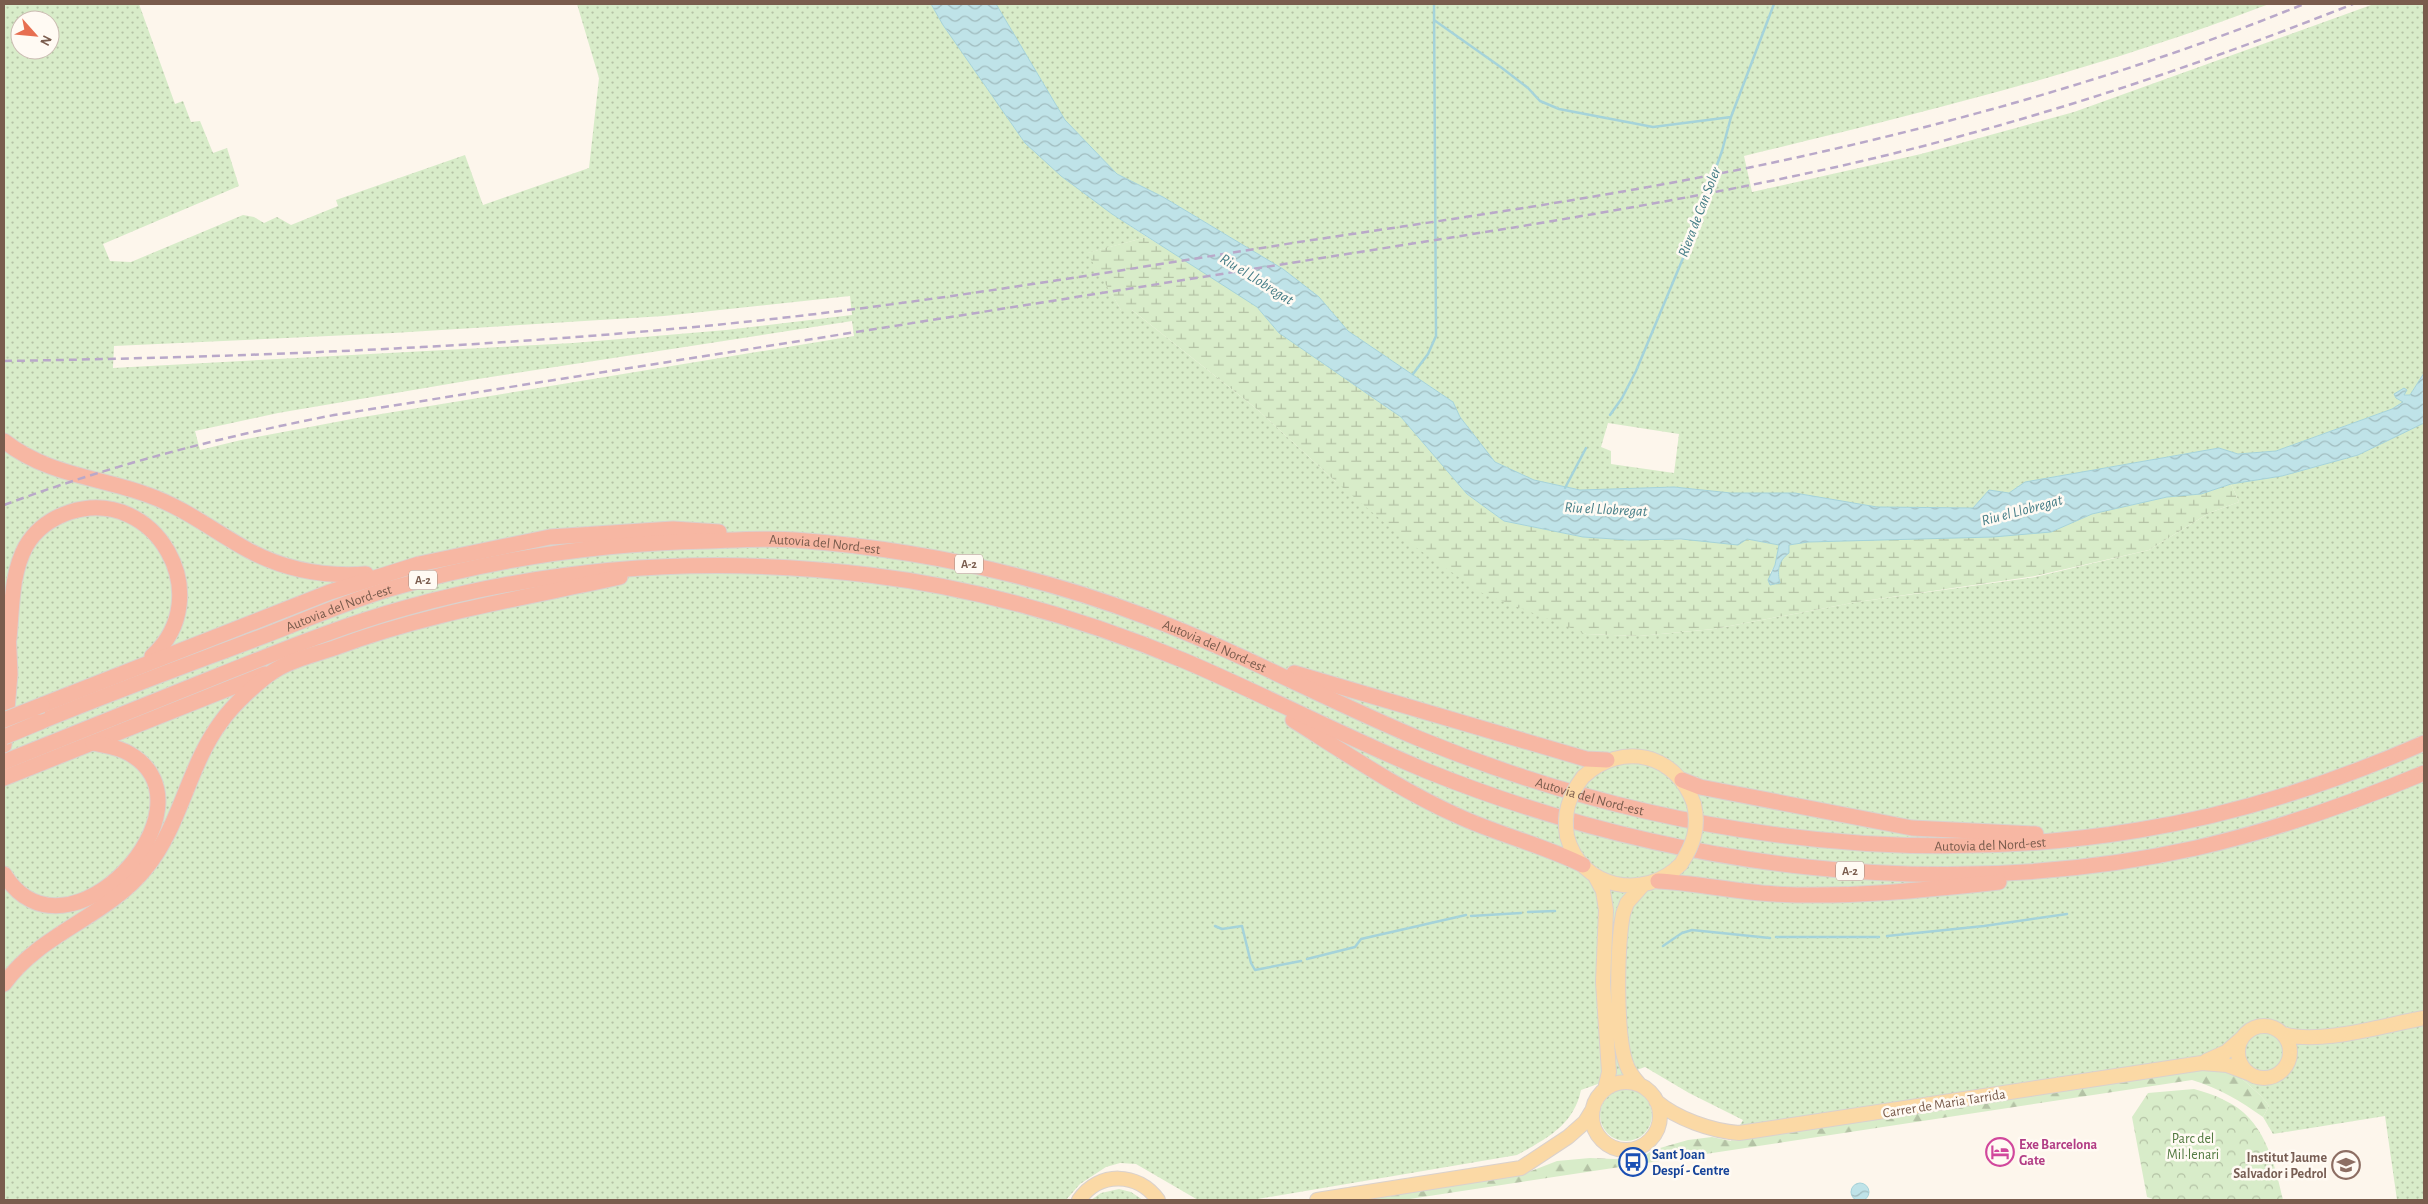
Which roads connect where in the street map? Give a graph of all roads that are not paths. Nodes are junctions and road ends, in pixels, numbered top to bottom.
1 (4, 440) edge
2 (788, 539) junction
3 (669, 566) junction
4 (390, 572) junction
5 (4, 590) edge
6 (9, 639) junction
7 (1247, 659) junction
8 (144, 664) junction
9 (278, 669) junction
10 (1230, 682) junction
11 (4, 720) edge
12 (4, 737) edge
13 (2424, 743) edge
14 (91, 744) junction
15 (4, 745) edge
16 (1607, 760) junction
17 (4, 762) edge
18 (2424, 773) edge
19 (4, 778) edge
20 (1682, 780) junction
21 (2100, 836) junction
22 (2102, 864) junction
23 (1583, 865) junction
24 (4, 874) edge
25 (1595, 876) junction
26 (129, 878) junction
27 (1658, 881) junction
28 (1642, 886) junction
29 (4, 984) edge
30 (2424, 1018) edge
31 (2282, 1034) junction
32 (2322, 1037) junction
33 (2242, 1038) junction
34 (2287, 1062) junction
35 (2202, 1063) junction
36 (2248, 1072) junction
37 (1640, 1085) junction
38 (1605, 1089) junction
39 (1656, 1101) junction
40 (1593, 1109) junction
41 (1686, 1119) junction
42 (1655, 1134) junction
43 (1568, 1137) junction
44 (1602, 1140) junction
45 (1079, 1200) edge
46 (1158, 1200) edge
47 (1317, 1200) edge

1 - 4 highway
2 - 4 highway
2 - 7 highway, Autovia del Nord-est / A-2
2 - 12 highway, Autovia del Nord-est / A-2, bridge
3 - 9 highway
3 - 10 highway, Autovia del Nord-est / A-2
3 - 17 highway, Autovia del Nord-est / A-2
4 - 8 highway
5 - 6 highway
6 - 8 highway
6 - 15 highway
7 - 16 highway
7 - 21 highway, Autovia del Nord-est / A-2
8 - 11 highway, bridge
9 - 14 highway
9 - 26 highway
10 - 22 highway, Autovia del Nord-est / A-2
10 - 23 highway
13 - 21 highway, Autovia del Nord-est / A-2
14 - 19 highway
14 - 26 highway
16 - 20 main road
16 - 23 main road, bridge
18 - 22 highway, Autovia del Nord-est / A-2
20 - 21 highway
20 - 27 main road, bridge
22 - 27 highway
23 - 25 main road
24 - 26 highway
25 - 28 main road
25 - 38 main road
26 - 29 highway
27 - 28 main road
28 - 37 main road
30 - 32 main road
31 - 32 main road
31 - 33 main road
31 - 34 main road
32 - 34 main road
33 - 35 main road, Carrer de Maria Tarrida
33 - 36 main road
34 - 36 main road
35 - 36 main road, Carrer de Maria Tarrida
35 - 41 main road, Carrer de Maria Tarrida
37 - 38 main road
37 - 39 main road
38 - 40 main road
39 - 41 main road, Carrer de Maria Tarrida
39 - 42 main road
40 - 43 main road
40 - 44 main road
41 - 42 main road
42 - 44 main road
43 - 44 main road
43 - 47 main road
45 - 46 main road

